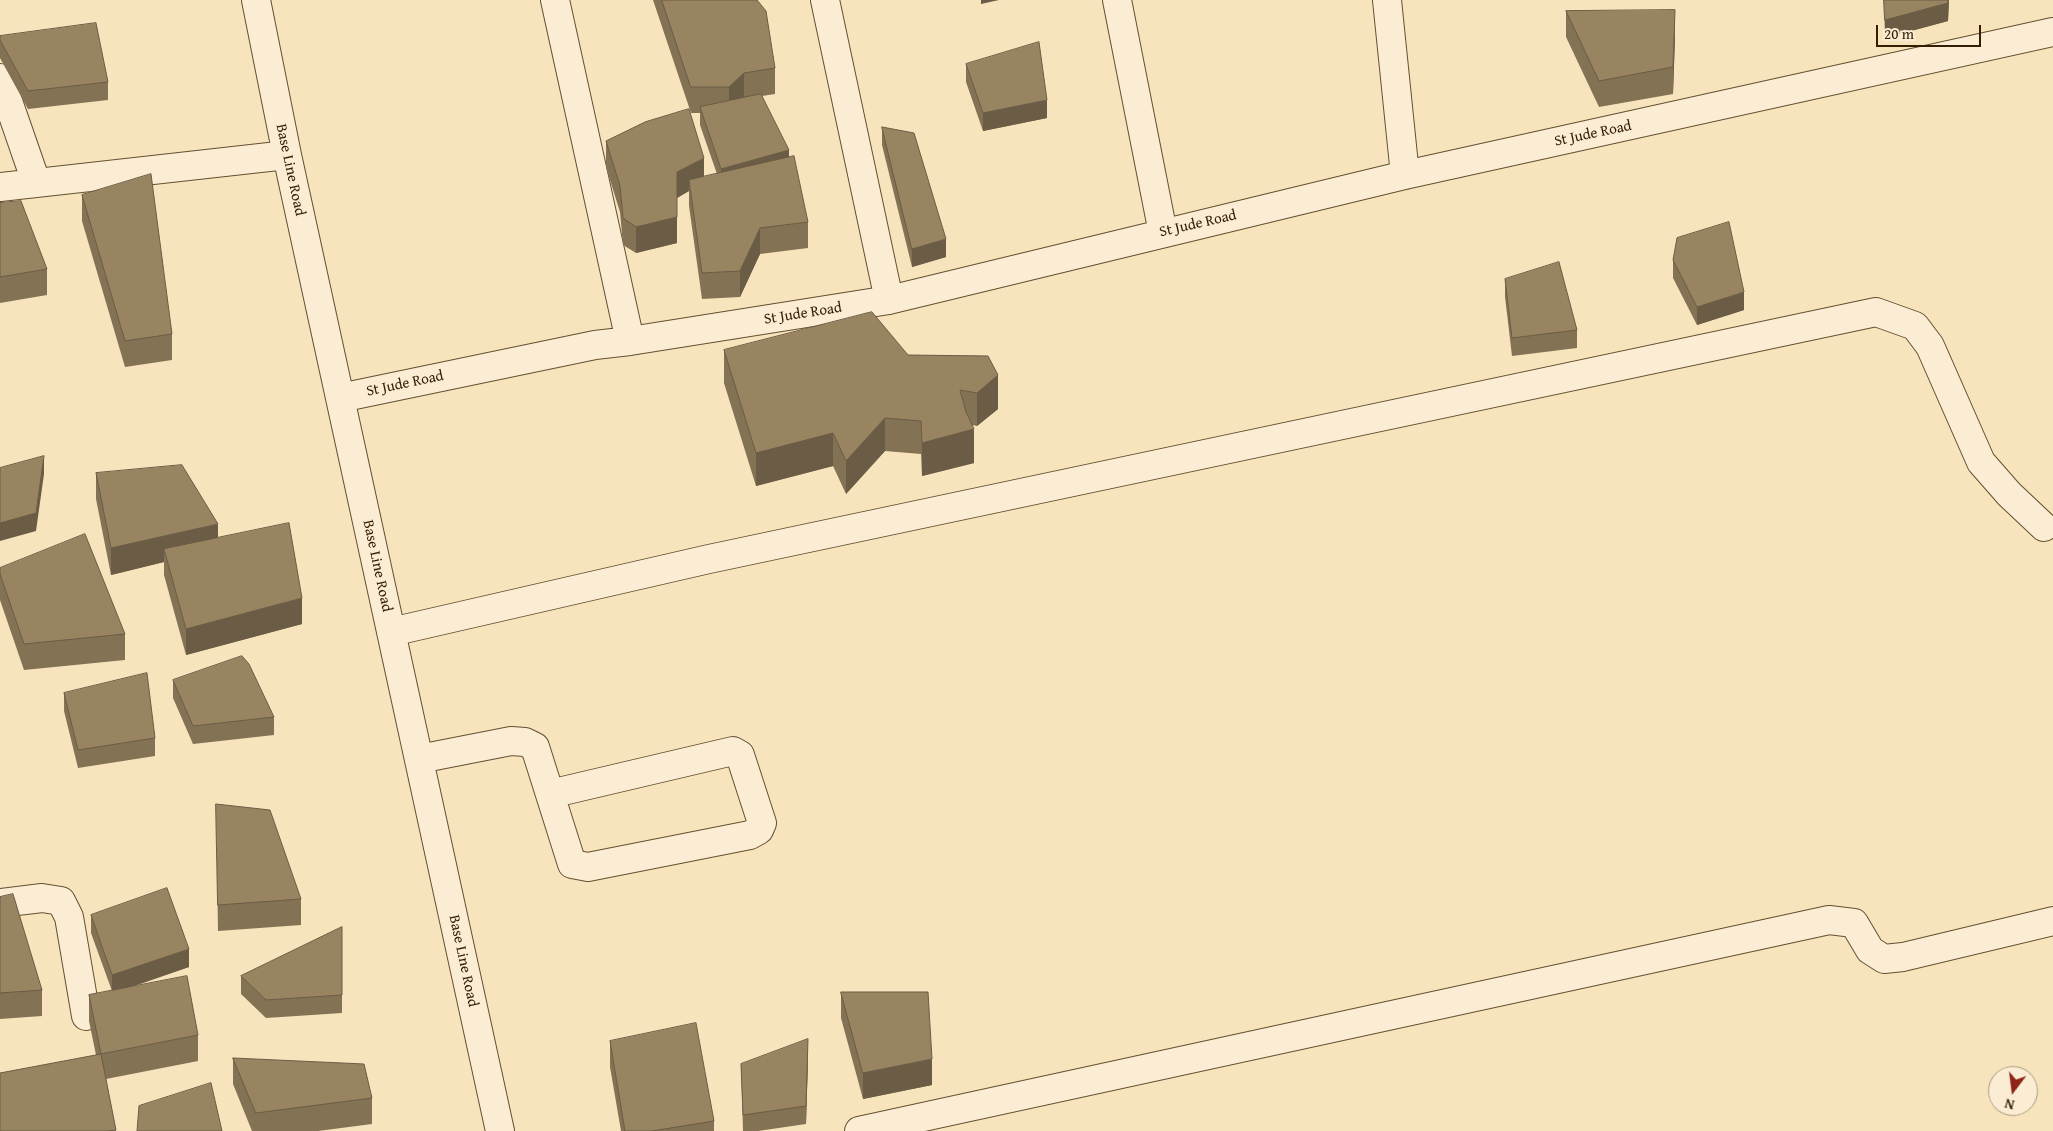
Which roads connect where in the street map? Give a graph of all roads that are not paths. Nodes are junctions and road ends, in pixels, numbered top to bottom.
1 (256, 0) edge
2 (555, 0) edge
3 (824, 0) edge
4 (1118, 0) edge
5 (1387, 0) edge
6 (2053, 32) edge
7 (0, 78) edge
8 (287, 155) junction
9 (1406, 175) junction
10 (36, 182) junction
11 (0, 187) edge
12 (1163, 233) junction
13 (889, 300) junction
14 (630, 341) junction
15 (340, 398) junction
16 (2044, 527) dead end
17 (391, 632) junction
18 (419, 759) junction
19 (550, 794) junction
20 (0, 903) edge
21 (2053, 922) edge
22 (86, 1016) dead end
23 (500, 1131) edge
24 (860, 1131) edge

1 - 8 street, Base Line Road
2 - 14 street
3 - 13 street
4 - 12 street
5 - 9 street
6 - 9 street, St Jude Road
7 - 10 street
8 - 10 street
8 - 15 street, Base Line Road
9 - 12 street, St Jude Road
10 - 11 street
12 - 13 street, St Jude Road
13 - 14 street, St Jude Road
14 - 15 street, St Jude Road
15 - 17 street, Base Line Road
16 - 17 street
17 - 18 street, Base Line Road
18 - 19 street
18 - 23 street, Base Line Road
19 - 19 street
20 - 22 street
21 - 24 street

